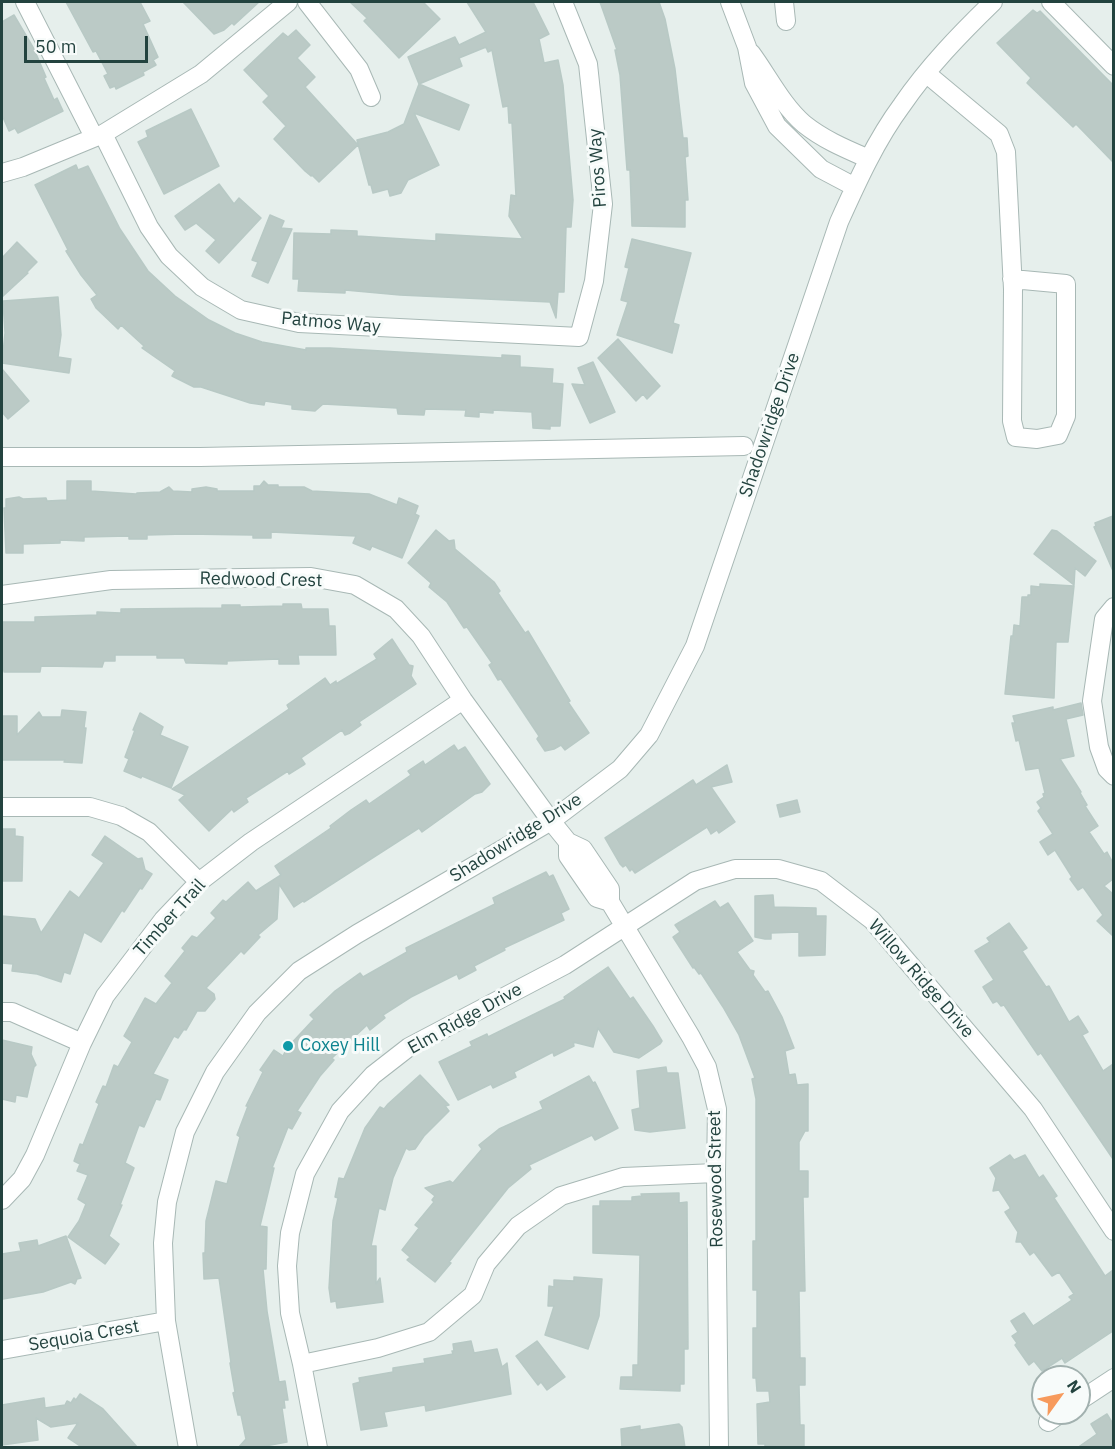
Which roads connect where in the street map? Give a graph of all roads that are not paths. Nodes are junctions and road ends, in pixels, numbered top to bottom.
1 (25, 2) edge
2 (288, 2) edge
3 (307, 2) edge
4 (563, 2) edge
5 (730, 2) edge
6 (783, 2) edge
7 (993, 2) edge
8 (1051, 2) edge
9 (786, 21) dead end
10 (747, 47) junction
11 (1113, 66) edge
12 (927, 74) junction
13 (371, 97) dead end
14 (791, 110) junction
15 (777, 126) junction
16 (99, 135) junction
17 (869, 159) junction
18 (2, 173) edge
19 (855, 187) junction
20 (1012, 279) junction
21 (579, 338) joint
22 (744, 446) dead end
23 (2, 457) edge
24 (2, 595) edge
25 (1113, 607) edge
26 (463, 700) junction
27 (1113, 776) edge
28 (2, 807) edge
29 (551, 821) junction
30 (199, 882) junction
31 (624, 926) junction
32 (2, 1012) edge
33 (82, 1043) junction
34 (716, 1173) junction
35 (2, 1200) edge
36 (1113, 1231) edge
37 (166, 1322) junction
38 (2, 1350) edge
39 (302, 1364) junction
40 (1113, 1378) edge
41 (1091, 1393) edge
42 (188, 1448) edge
43 (318, 1448) edge
44 (719, 1448) edge

1 - 16 street, Patmos Way
2 - 16 street
3 - 13 street
4 - 21 street, Piros Way
5 - 10 street
6 - 9 street
7 - 12 street, Shadowridge Drive
8 - 11 street
10 - 14 street
10 - 15 street
12 - 17 street, Shadowridge Drive
12 - 20 street
14 - 15 street
14 - 17 street
15 - 19 street
16 - 18 street
16 - 21 street, Patmos Way
17 - 19 street, Shadowridge Drive
19 - 29 street, Shadowridge Drive
20 - 20 street
22 - 23 street
24 - 26 street, Redwood Crest
25 - 27 street
26 - 29 street, Redwood Crest
26 - 30 street, Timber Trail
28 - 30 street
29 - 31 street, Rosewood Street
29 - 37 street, Shadowridge Drive
30 - 33 street, Timber Trail
31 - 34 street, Rosewood Street
31 - 36 street, Willow Ridge Drive
31 - 39 street, Elm Ridge Drive
32 - 33 street
33 - 35 street, Timber Trail
34 - 39 street
34 - 44 street, Rosewood Street
37 - 38 street, Sequoia Crest
37 - 42 street, Shadowridge Drive
39 - 43 street, Elm Ridge Drive
40 - 41 street

